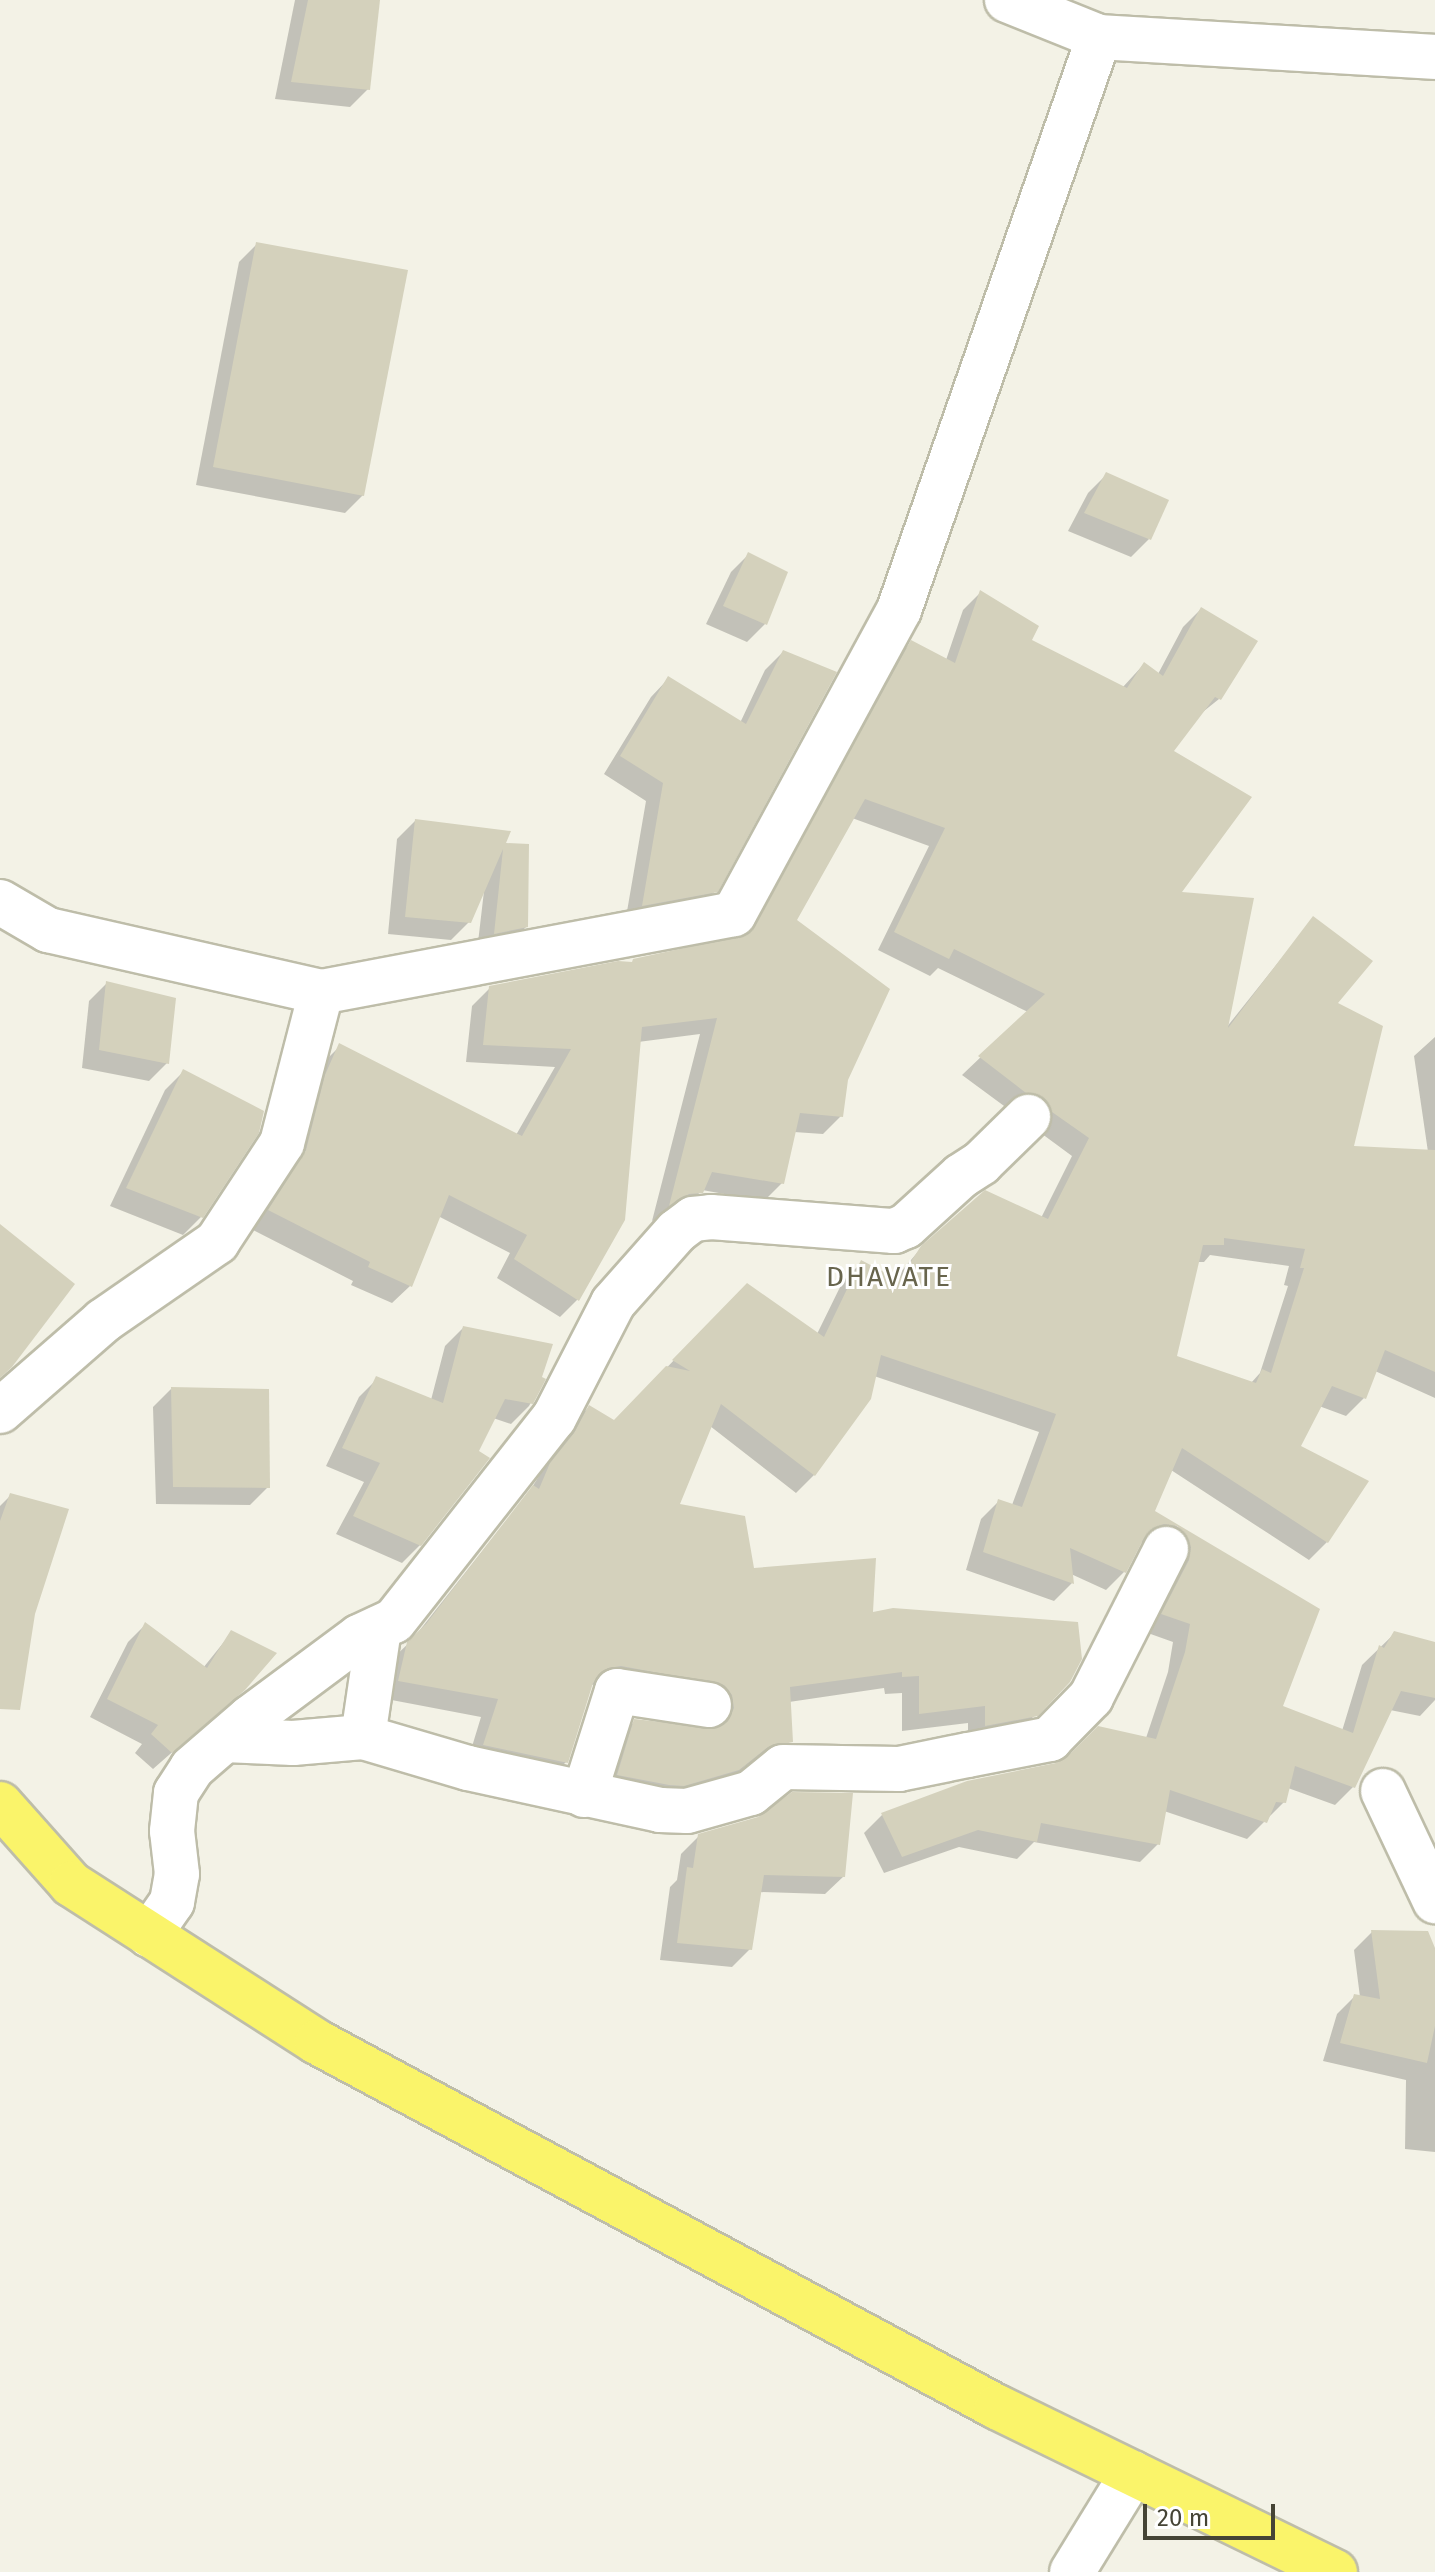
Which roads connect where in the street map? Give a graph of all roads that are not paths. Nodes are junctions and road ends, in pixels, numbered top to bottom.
1 (1007, 0) edge
2 (1099, 37) junction
3 (1435, 57) edge
4 (0, 902) edge
5 (321, 992) junction
6 (1028, 1117) dead end
7 (0, 1411) edge
8 (1166, 1549) dead end
9 (379, 1628) junction
10 (709, 1705) dead end
11 (363, 1737) junction
12 (225, 1740) junction
13 (1383, 1791) dead end
14 (584, 1795) junction
15 (8, 1825) edge
16 (1435, 1901) edge
17 (149, 1935) junction
18 (1133, 2473) junction
19 (1072, 2572) edge
20 (1335, 2572) edge

1 - 2 street
2 - 3 street
2 - 5 street
4 - 5 street
5 - 7 street
6 - 9 street
8 - 14 street
9 - 11 street
9 - 12 street
10 - 14 street
11 - 12 street
11 - 14 street
12 - 17 street
13 - 16 street
15 - 17 highway
17 - 18 highway
18 - 19 street
18 - 20 highway

